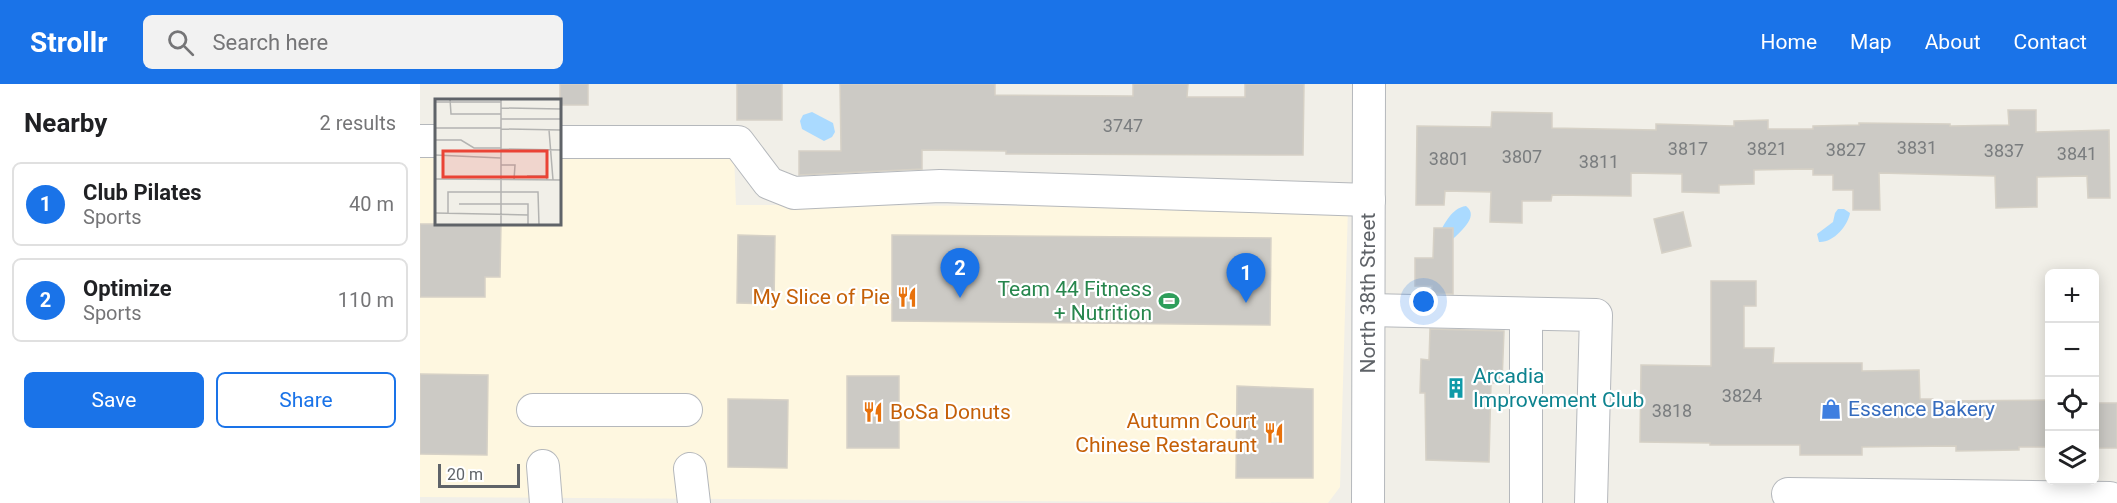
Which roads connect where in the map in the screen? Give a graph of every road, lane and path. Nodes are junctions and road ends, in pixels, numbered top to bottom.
1 (1369, 84) edge
2 (561, 142) edge
3 (1368, 200) junction
4 (1368, 310) junction
5 (1526, 314) junction
6 (533, 410) dead end
7 (686, 410) dead end
8 (543, 465) dead end
9 (690, 469) dead end
10 (1788, 494) dead end
11 (546, 503) edge
12 (694, 503) edge
13 (1368, 503) edge
14 (1526, 503) edge
15 (1591, 503) edge
16 (2115, 503) edge

1 - 3 street, North 38th Street
2 - 3 street
3 - 4 street, North 38th Street
4 - 5 street
4 - 13 street, North 38th Street
5 - 14 street
5 - 15 street
6 - 7 street
8 - 11 street
9 - 12 street
10 - 16 street

